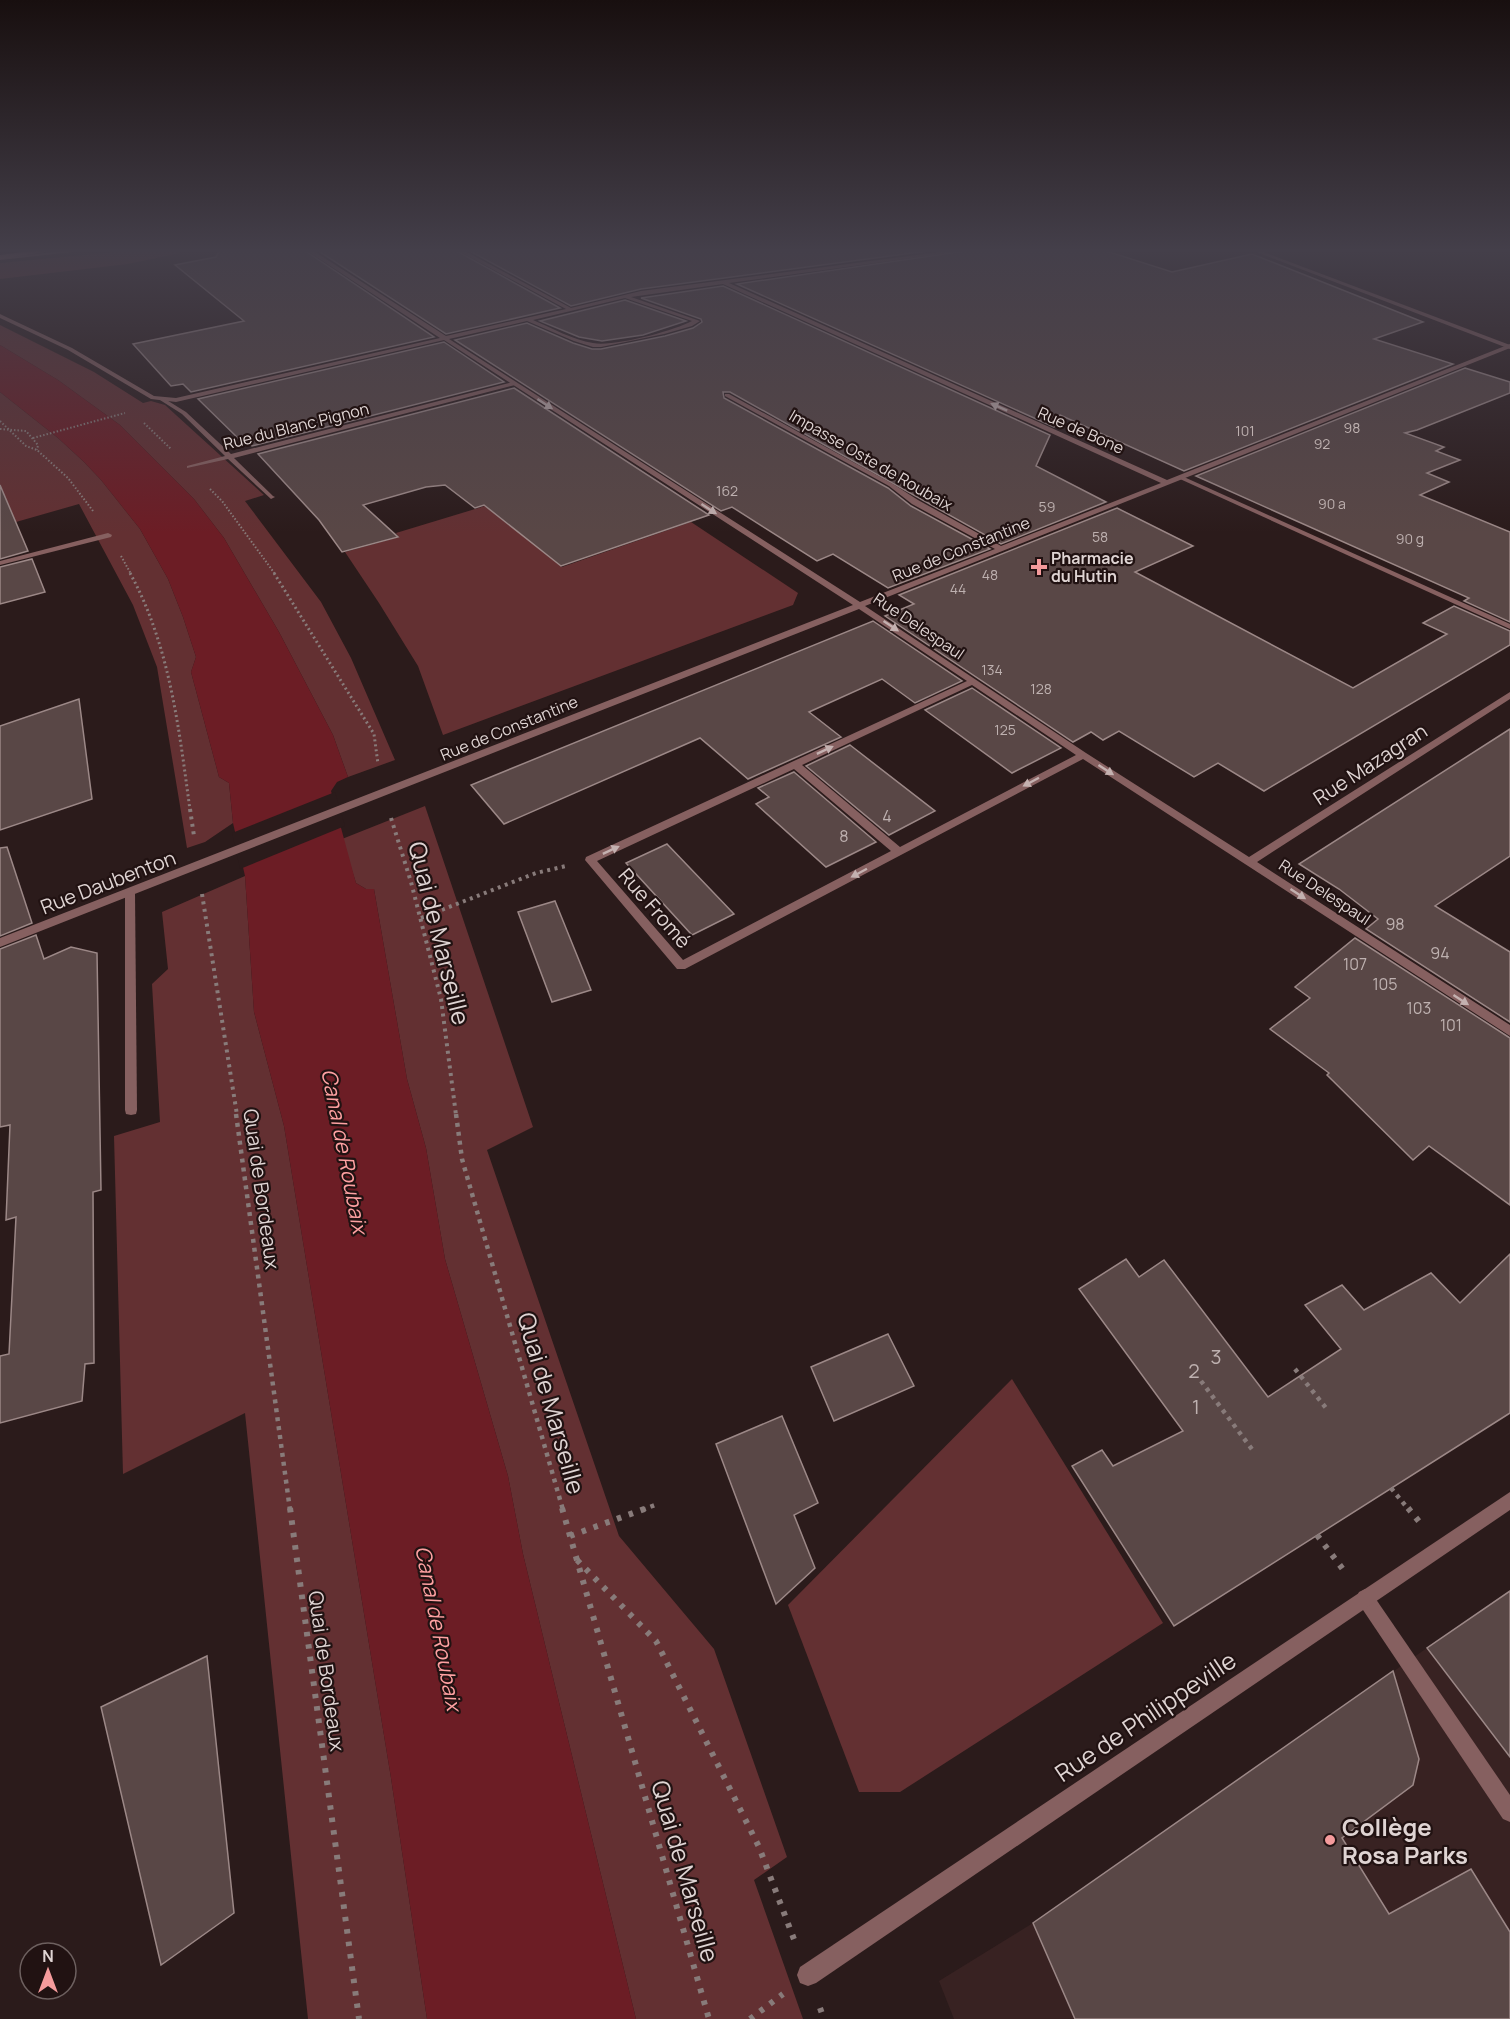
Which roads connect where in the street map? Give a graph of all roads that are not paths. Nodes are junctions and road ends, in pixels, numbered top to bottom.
1 (60, 344) edge
2 (417, 344) edge
3 (452, 344) edge
4 (592, 344) edge
5 (612, 344) edge
6 (860, 344) edge
7 (1510, 347) edge
8 (513, 384) junction
9 (727, 395) dead end
10 (163, 400) junction
11 (230, 458) junction
12 (189, 467) road end
13 (1182, 478) junction
14 (1167, 483) junction
15 (271, 497) dead end
16 (108, 535) road end
17 (1001, 549) junction
18 (0, 563) edge
19 (860, 606) junction
20 (1510, 627) edge
21 (972, 682) junction
22 (1510, 695) edge
23 (1083, 755) junction
24 (795, 764) junction
25 (355, 805) joint
26 (899, 852) junction
27 (1249, 862) junction
28 (130, 893) junction
29 (0, 944) edge
30 (1510, 1032) edge
31 (131, 1110) dead end
32 (1510, 1500) edge
33 (1365, 1598) junction
34 (1510, 1812) edge
35 (808, 1975) road end

1 - 10 street
2 - 10 street
3 - 8 street, Rue Delespaul
4 - 5 street
14 -> 6 street, Rue de Bone
7 - 13 street, Rue de Constantine
8 - 11 street, Rue du Blanc Pignon
8 -> 19 street, Rue Delespaul
9 - 17 street, Impasse Oste de Roubaix
10 - 11 street
11 - 12 street, Rue du Blanc Pignon
11 - 15 street
13 - 14 street, Rue de Constantine
13 - 20 street
14 - 17 street, Rue de Constantine
16 - 18 street
17 - 19 street, Rue de Constantine
19 -> 21 street, Rue Delespaul
19 - 25 street, Rue de Constantine
21 - 23 street, Rue Delespaul
24 -> 21 street, Rue Fromé
22 - 27 street, Rue Mazagran
23 -> 26 street, Rue Fromé
23 -> 27 street, Rue Delespaul
24 - 26 street
26 -> 24 street, Rue Fromé
25 - 28 street, Rue Daubenton
27 -> 30 street, Rue Delespaul
28 - 29 street, Rue Daubenton
28 - 31 street
32 - 33 street, Rue de Philippeville
33 - 34 street
33 - 35 street, Rue de Philippeville

